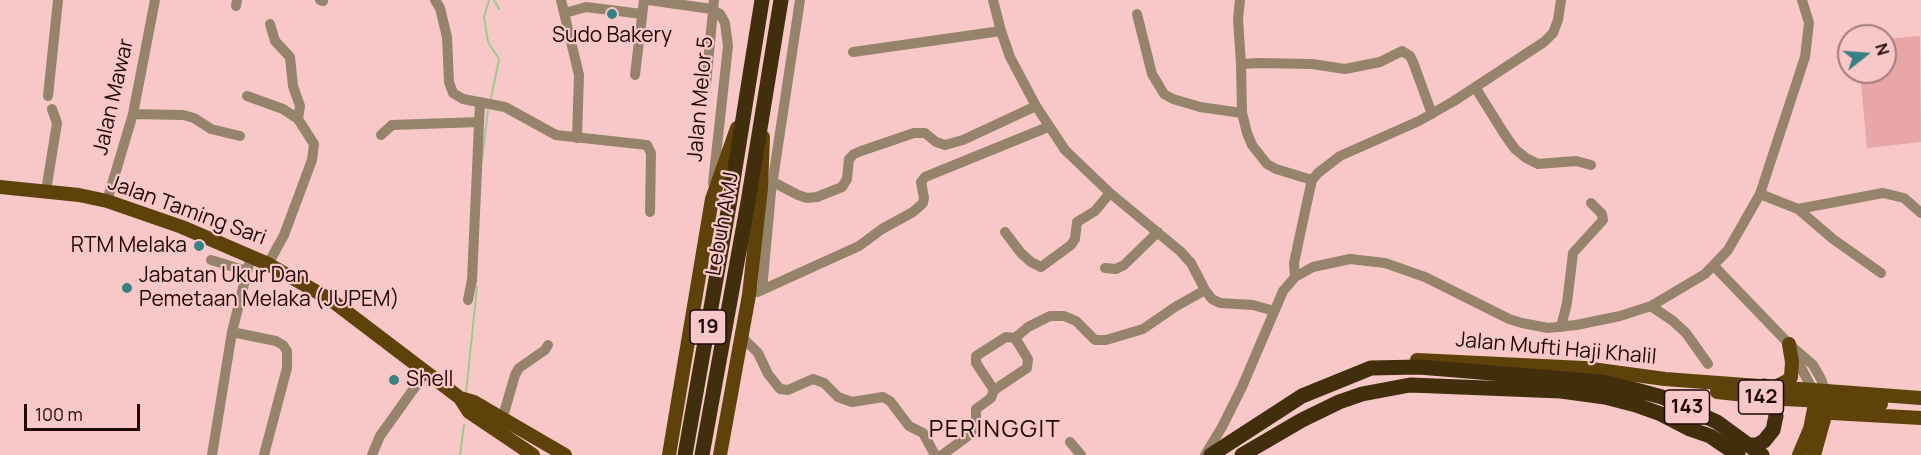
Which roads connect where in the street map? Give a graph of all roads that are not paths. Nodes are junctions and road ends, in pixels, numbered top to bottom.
1 (58, 0) edge
2 (156, 0) edge
3 (435, 0) edge
4 (561, 0) edge
5 (646, 0) edge
6 (762, 0) edge
7 (781, 0) edge
8 (800, 0) edge
9 (993, 0) edge
10 (1240, 0) edge
11 (1562, 0) edge
12 (1802, 0) edge
13 (713, 4) edge
14 (564, 13) junction
15 (642, 14) junction
16 (1137, 14) dead end
17 (270, 24) dead end
18 (1000, 31) junction
19 (774, 43) junction
20 (793, 46) junction
21 (853, 52) dead end
22 (1241, 64) junction
23 (635, 75) dead end
24 (706, 85) dead end
25 (1476, 87) junction
26 (48, 96) dead end
27 (247, 96) dead end
28 (747, 101) junction
29 (480, 102) junction
30 (1036, 106) junction
31 (52, 109) dead end
32 (1242, 112) junction
33 (134, 114) junction
34 (762, 114) junction
35 (1432, 114) junction
36 (298, 119) junction
37 (479, 122) junction
38 (1048, 127) junction
39 (381, 135) dead end
40 (240, 136) dead end
41 (577, 138) junction
42 (1591, 165) dead end
43 (1312, 180) junction
44 (0, 187) edge
45 (768, 187) junction
46 (46, 191) junction
47 (1110, 193) junction
48 (1760, 194) junction
49 (712, 199) junction
50 (107, 201) junction
51 (1591, 203) dead end
52 (1798, 209) junction
53 (650, 212) dead end
54 (1921, 213) edge
55 (1005, 232) dead end
56 (1158, 232) junction
57 (251, 256) junction
58 (211, 260) dead end
59 (268, 264) junction
60 (1714, 266) junction
61 (1105, 268) dead end
62 (247, 271) junction
63 (1881, 273) dead end
64 (1295, 277) junction
65 (762, 290) junction
66 (1205, 290) junction
67 (748, 295) junction
68 (468, 300) dead end
69 (1651, 306) junction
70 (1274, 311) junction
71 (1562, 327) junction
72 (232, 332) junction
73 (742, 337) junction
74 (1015, 338) junction
75 (1789, 344) junction
76 (548, 345) dead end
77 (1708, 364) dead end
78 (1371, 368) junction
79 (425, 373) junction
80 (1769, 386) junction
81 (994, 390) junction
82 (1603, 390) junction
83 (1819, 391) junction
84 (460, 398) junction
85 (1921, 398) edge
86 (1921, 406) edge
87 (728, 411) junction
88 (1821, 412) junction
89 (1921, 418) edge
90 (502, 420) junction
91 (1690, 429) junction
92 (1710, 436) junction
93 (1070, 442) dead end
94 (526, 453) edge
95 (212, 455) edge
96 (264, 455) edge
97 (372, 455) edge
98 (565, 455) edge
99 (671, 455) edge
100 (686, 455) edge
101 (702, 455) edge
102 (714, 455) edge
103 (720, 455) edge
104 (935, 455) edge
105 (942, 455) edge
106 (1082, 455) edge
107 (1205, 455) edge
108 (1211, 455) edge
109 (1243, 455) edge
110 (1724, 455) edge
111 (1738, 455) edge
112 (1762, 455) edge
113 (1799, 455) edge
114 (1814, 455) edge

1 - 26 street
2 - 33 street, Jalan Mawar
3 - 29 street
4 - 14 street
5 - 13 street
5 - 15 street
6 - 28 highway, Lebuh AMJ / 19
7 - 19 highway, Lebuh AMJ / 19
8 - 20 street
9 - 18 street
10 - 22 street
11 - 25 street
12 - 48 street
13 - 24 street
13 - 49 street, Jalan Melor 5
14 - 15 street
14 - 41 street
15 - 23 street
16 - 32 street
17 - 36 street
18 - 21 street
18 - 30 street
19 - 20 street
19 - 34 highway, Lebuh AMJ / 19
20 - 45 street
22 - 32 street
22 - 35 street
25 - 35 street
25 - 42 street
27 - 36 street
28 - 49 main road
28 - 100 highway, Lebuh AMJ / 19
29 - 37 street
29 - 41 street
30 - 38 street
30 - 45 street
31 - 46 street
32 - 43 street
33 - 40 street
33 - 50 street, Jalan Mawar
34 - 45 main road
34 - 101 highway, Lebuh AMJ / 19
35 - 43 street
36 - 59 street
37 - 39 street
37 - 68 street
38 - 47 street
38 - 65 street
41 - 53 street
43 - 64 street
44 - 46 main road, Jalan Taming Sari
45 - 65 street
45 - 67 main road
46 - 50 main road, Jalan Taming Sari
47 - 55 street
47 - 56 street
48 - 52 street
48 - 60 street
49 - 99 main road
50 - 57 main road, Jalan Taming Sari
51 - 71 street
52 - 54 street
52 - 63 street
56 - 61 street
56 - 66 street
57 - 59 main road, Jalan Taming Sari
57 - 62 street
58 - 62 street
59 - 79 main road, Jalan Taming Sari
60 - 69 street
60 - 75 street
62 - 72 street
64 - 70 street
64 - 71 street
65 - 67 street
66 - 70 street
66 - 74 street
67 - 73 main road
69 - 71 street
69 - 77 street
70 - 107 street
72 - 95 street
72 - 96 street
73 - 87 main road
73 - 104 street
74 - 81 street
74 - 81 street
75 - 80 main road
75 - 83 street
76 - 90 street
78 - 80 main road, Jalan Mufti Haji Khalil / 142
78 - 82 highway, 142
78 - 108 highway, Jalan Mufti Haji Khalil / 142
79 - 84 main road, Jalan Taming Sari
79 - 97 street
80 - 83 main road, Jalan Mufti Haji Khalil / 142
80 - 92 highway
81 - 105 street
82 - 86 main road, 142
82 - 91 highway, 143
82 - 109 highway, Jalan Mufti Haji Khalil / 142
82 - 112 highway, 143
83 - 85 main road, Jalan Mufti Haji Khalil / 142
83 - 88 main road
84 - 90 main road, Jalan Taming Sari
84 - 94 main road, Jalan Taming Sari
87 - 102 main road
87 - 103 main road
88 - 89 main road
88 - 113 main road
88 - 114 main road
90 - 98 main road, Jalan Taming Sari
91 - 92 highway
91 - 110 highway, 143
92 - 111 highway
93 - 106 street

